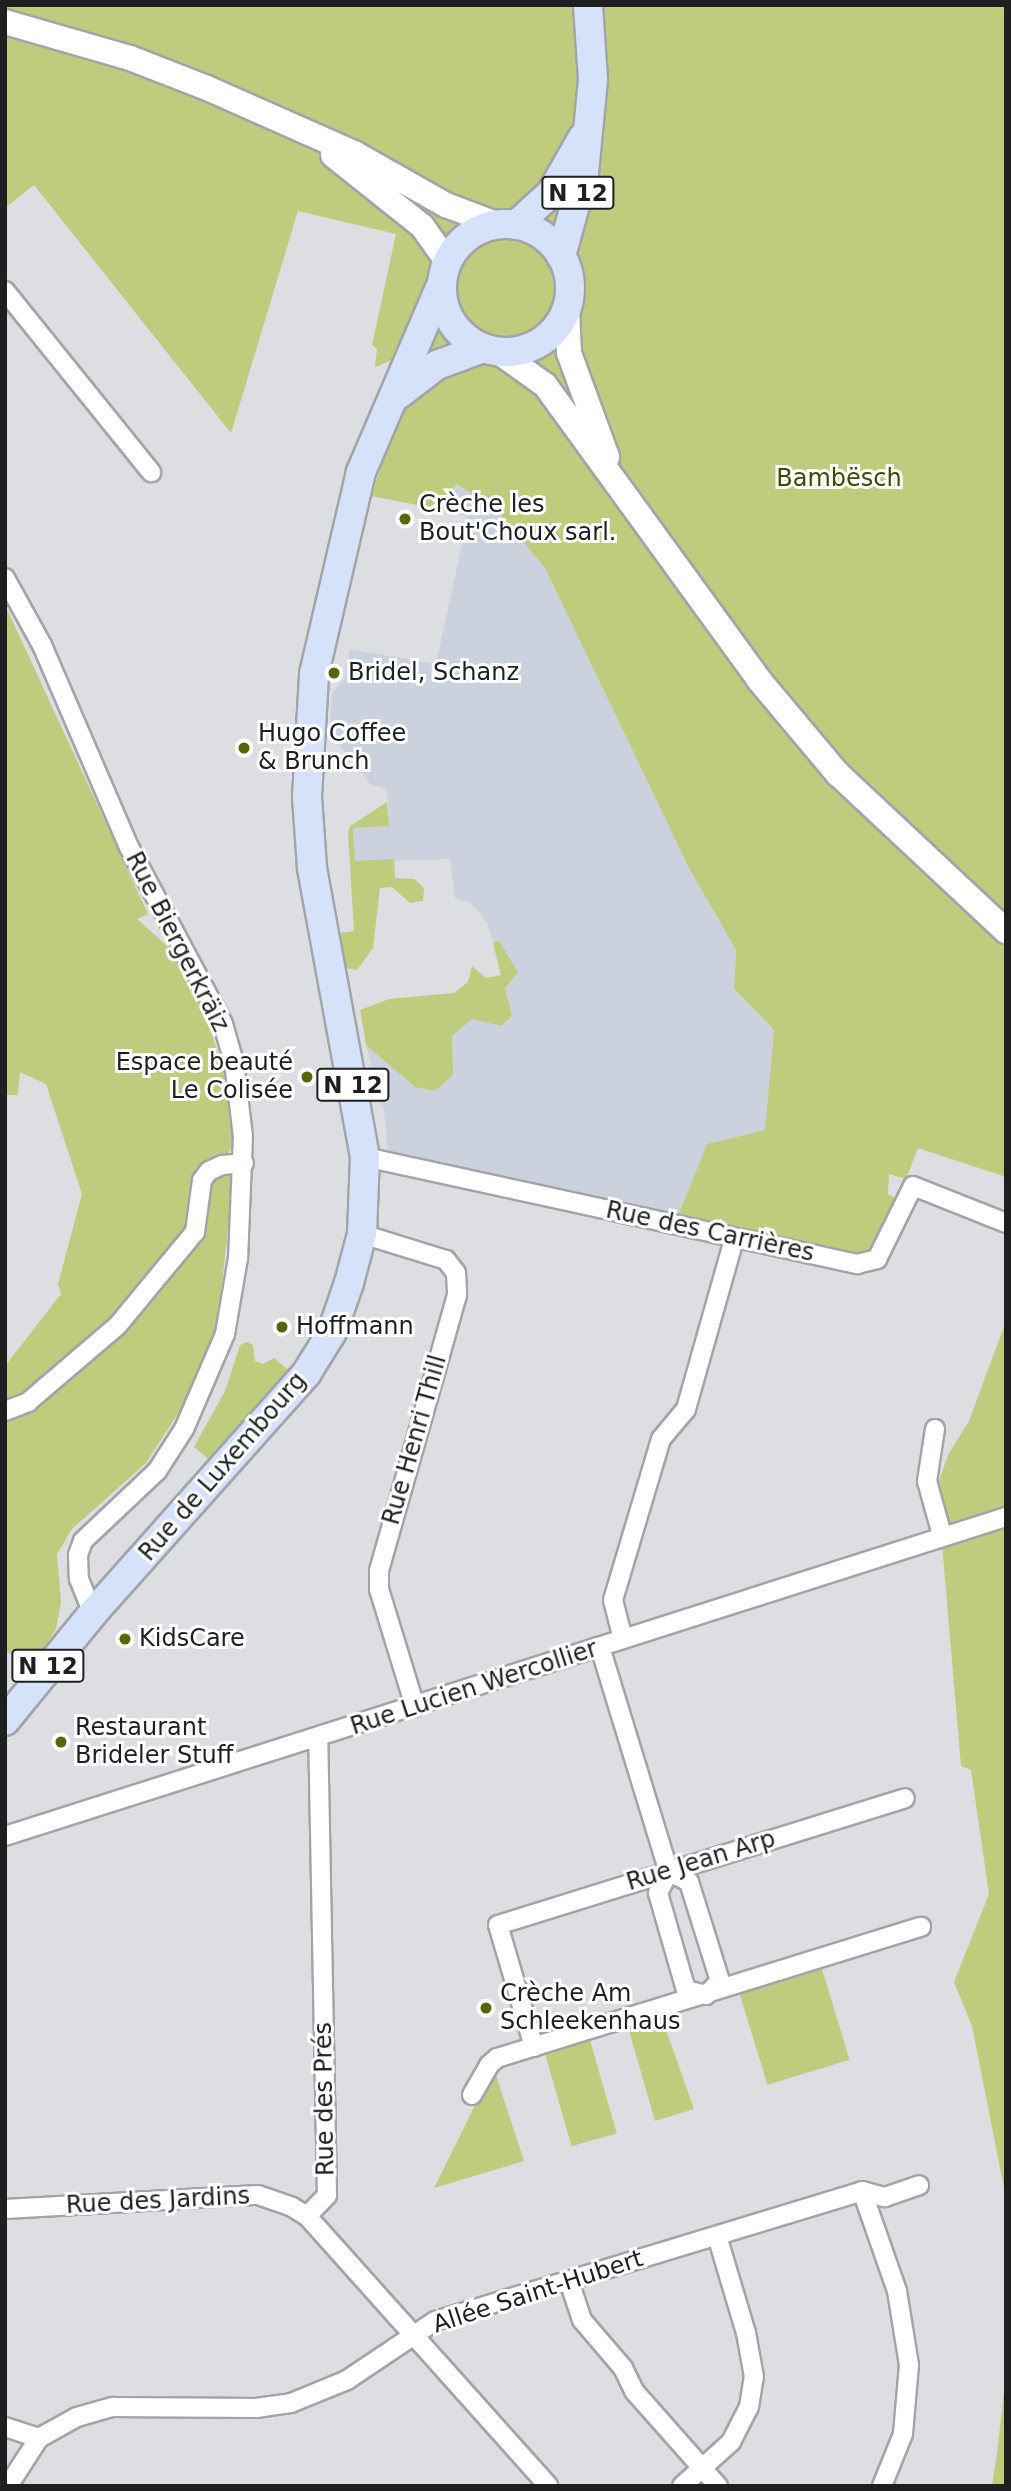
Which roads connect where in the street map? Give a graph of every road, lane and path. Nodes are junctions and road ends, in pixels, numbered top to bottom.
1 (588, 5) edge
2 (5, 22) edge
3 (588, 129) junction
4 (314, 139) junction
5 (506, 225) junction
6 (561, 256) junction
7 (444, 273) junction
8 (5, 291) edge
9 (567, 310) junction
10 (492, 350) junction
11 (396, 397) junction
12 (151, 472) dead end
13 (620, 487) junction
14 (5, 578) edge
15 (1006, 932) edge
16 (365, 1157) junction
17 (244, 1163) junction
18 (1006, 1223) edge
19 (362, 1234) junction
20 (734, 1240) junction
21 (5, 1411) edge
22 (935, 1429) dead end
23 (1006, 1517) edge
24 (942, 1535) junction
25 (93, 1614) junction
26 (623, 1639) junction
27 (600, 1647) junction
28 (415, 1707) junction
29 (5, 1721) edge
30 (318, 1738) junction
31 (905, 1798) dead end
32 (5, 1836) edge
33 (668, 1872) junction
34 (921, 1927) dead end
35 (706, 1995) junction
36 (534, 2047) junction
37 (472, 2095) dead end
38 (919, 2185) dead end
39 (862, 2190) junction
40 (5, 2209) edge
41 (307, 2216) junction
42 (717, 2236) junction
43 (569, 2281) junction
44 (412, 2334) junction
45 (5, 2427) edge
46 (39, 2438) junction
47 (702, 2468) junction
48 (8, 2486) edge
49 (548, 2486) edge
50 (682, 2486) edge
51 (718, 2486) edge
52 (882, 2486) edge

1 - 3 main road, N 12
2 - 4 main road
3 - 5 main road, N 12
3 - 6 main road, N 12
4 - 5 main road
4 - 7 main road
5 - 6 main road
5 - 7 main road
6 - 9 main road
7 - 10 main road
7 - 11 main road, Rue de Luxembourg / N 12
8 - 12 street
9 - 10 main road
9 - 13 main road
10 - 11 main road, Rue de Luxembourg / N 12
10 - 13 main road
11 - 16 main road, Rue de Luxembourg / N 12
13 - 15 main road
14 - 17 street, Rue Biergerkräiz
16 - 19 main road, Rue de Luxembourg / N 12
16 - 20 street, Rue des Carrières
17 - 21 street
17 - 25 street, Rue Biergerkräiz
18 - 20 street, Rue des Carrières
19 - 25 main road, Rue de Luxembourg / N 12
19 - 28 street, Rue Henri Thill
20 - 26 street
22 - 24 street
23 - 24 street, Rue Lucien Wercollier
24 - 26 street, Rue Lucien Wercollier
25 - 29 main road, Rue de Luxembourg / N 12
26 - 27 street, Rue Lucien Wercollier
27 - 28 street, Rue Lucien Wercollier
27 - 33 street
28 - 30 street, Rue Lucien Wercollier
30 - 32 street, Rue Lucien Wercollier
30 - 41 street, Rue des Prés
31 - 33 street, Rue Jean Arp
33 - 35 street
33 - 35 street
33 - 36 street, Rue Jean Arp
34 - 35 street
35 - 36 street
36 - 37 street
38 - 39 street, Allée Saint-Hubert
39 - 42 street, Allée Saint-Hubert
39 - 52 street
40 - 41 street, Rue des Jardins
41 - 44 street
42 - 43 street, Allée Saint-Hubert
42 - 47 street
43 - 44 street, Allée Saint-Hubert
43 - 47 street
44 - 46 street, Allée Saint-Hubert
44 - 49 street
45 - 46 street
46 - 48 street
47 - 50 street
47 - 51 street

